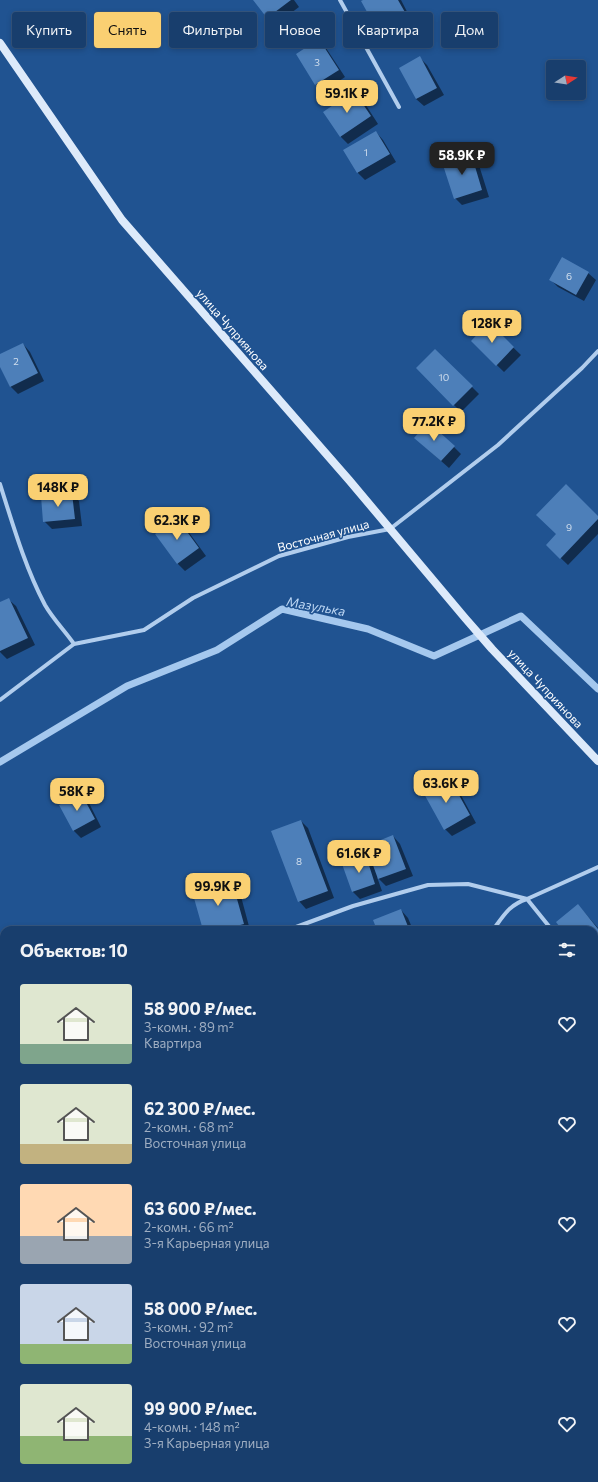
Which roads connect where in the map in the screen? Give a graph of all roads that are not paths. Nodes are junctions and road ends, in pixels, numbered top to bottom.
1 (340, 0) edge
2 (0, 43) edge
3 (399, 107) dead end
4 (598, 351) edge
5 (0, 484) edge
6 (390, 529) junction
7 (74, 644) junction
8 (0, 700) edge
9 (598, 761) edge
10 (598, 867) edge
11 (527, 899) junction
12 (299, 926) edge
13 (496, 926) edge
14 (549, 926) edge

1 - 3 street
2 - 6 street, улица Чуприянова
4 - 6 street, Восточная улица
5 - 7 street
6 - 7 street, Восточная улица
6 - 9 street, улица Чуприянова
7 - 8 street, Восточная улица
10 - 11 street
11 - 12 street
11 - 13 street
11 - 14 street

